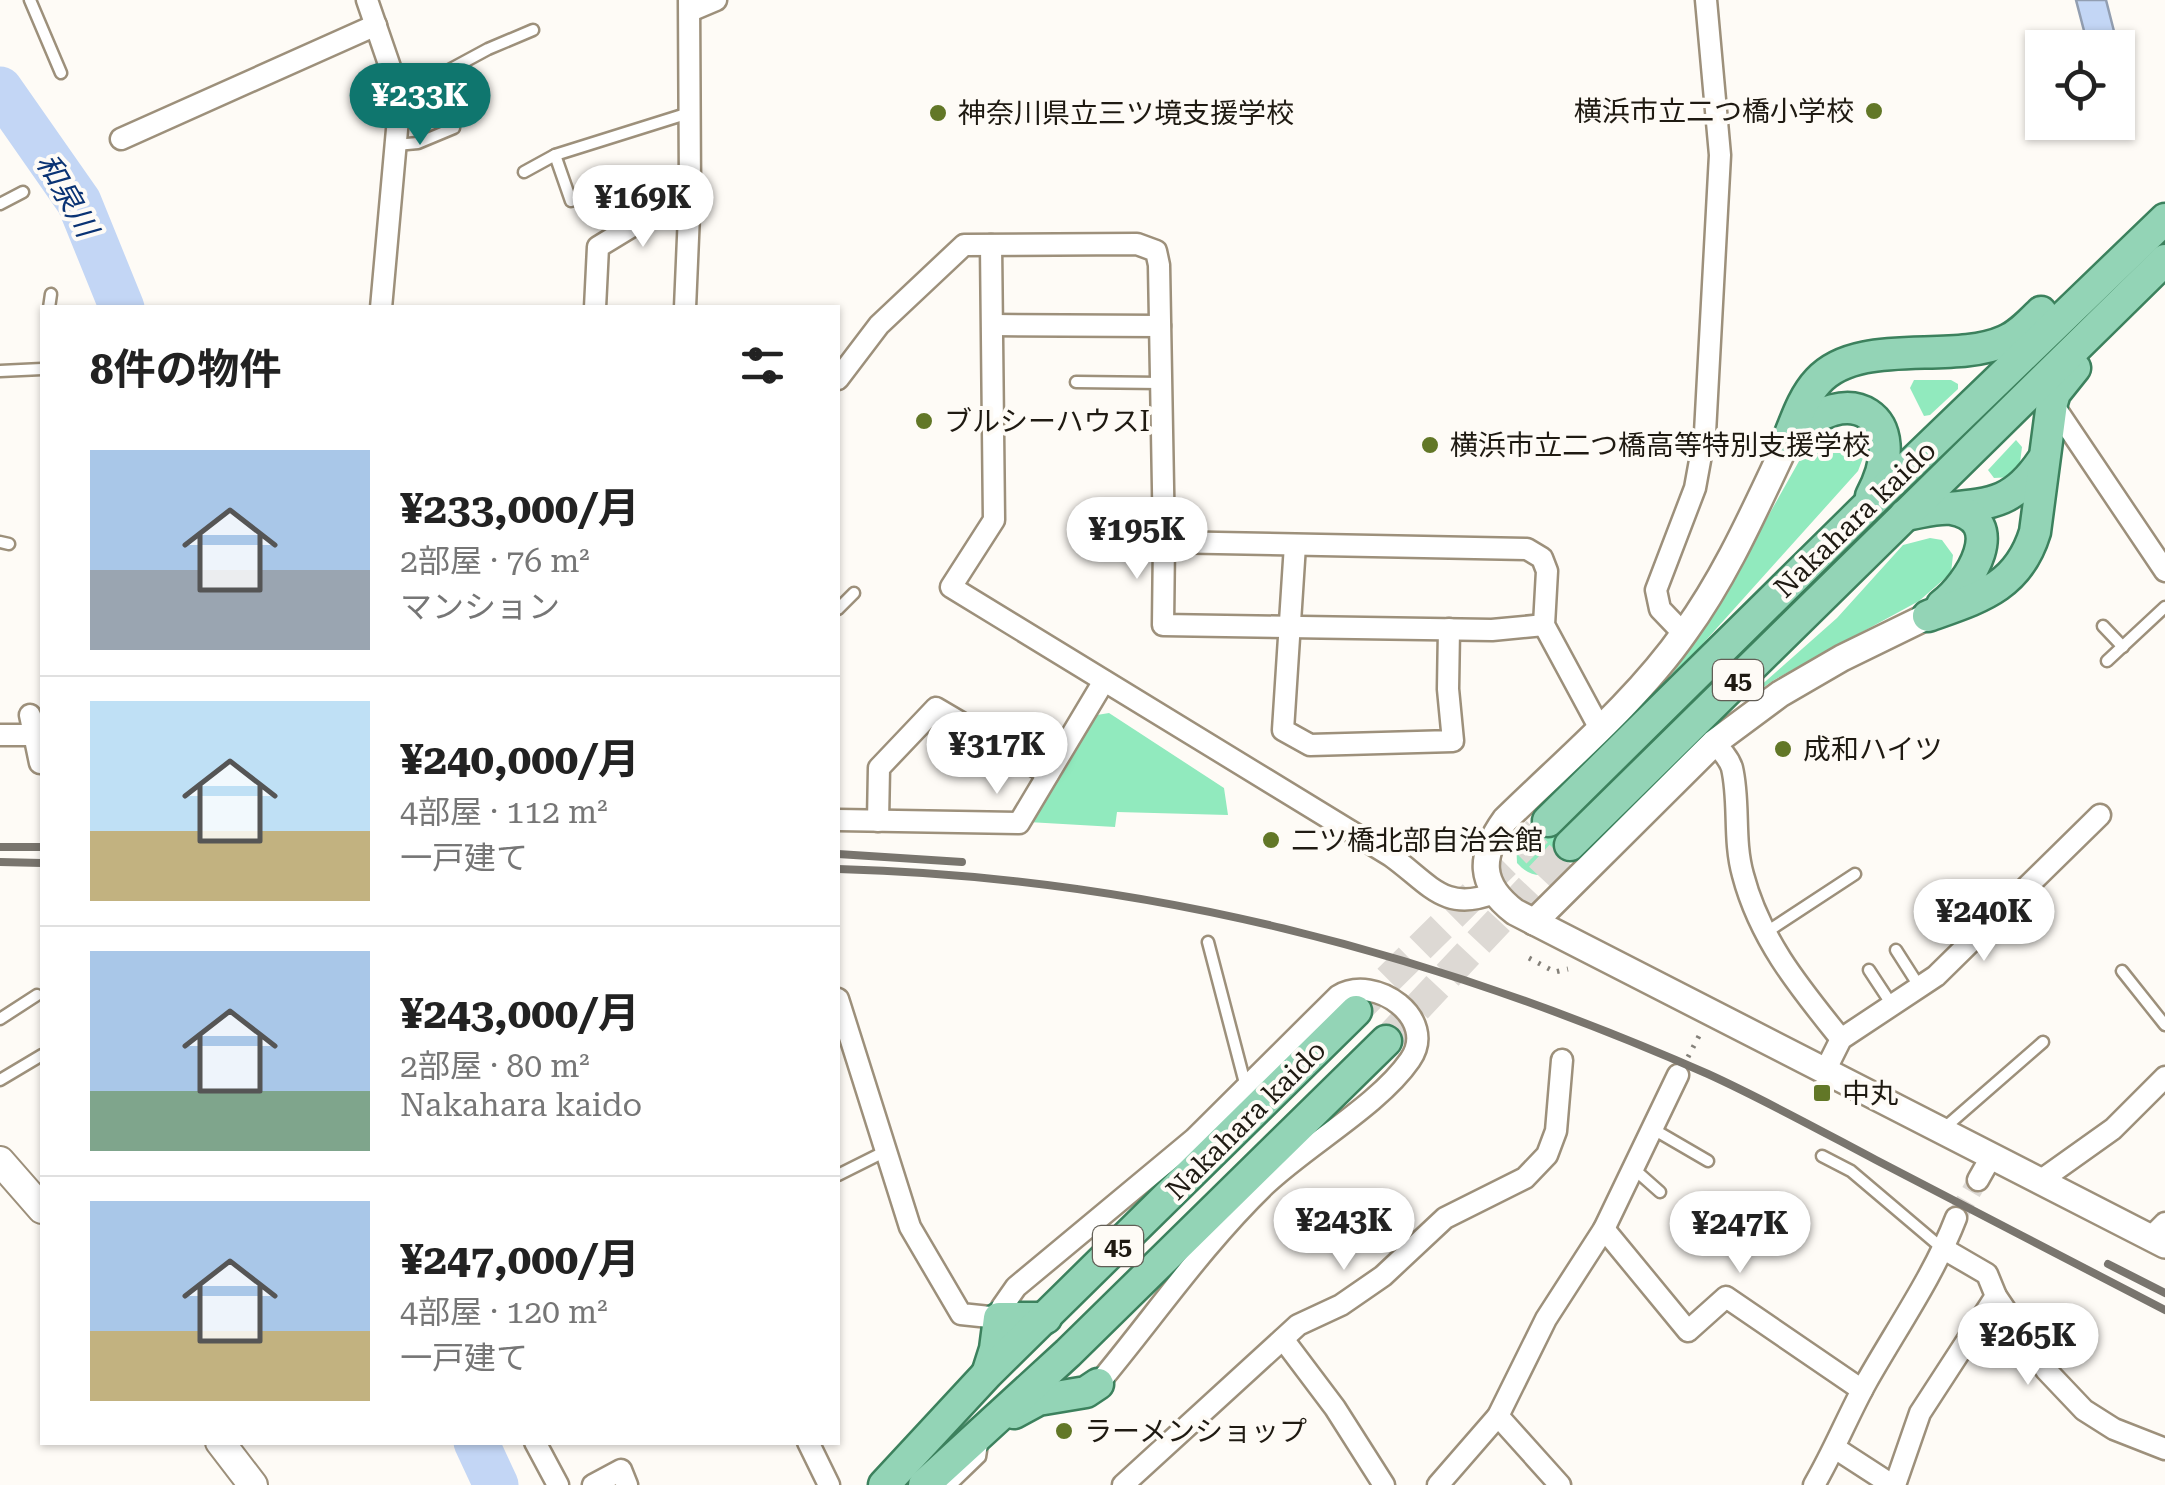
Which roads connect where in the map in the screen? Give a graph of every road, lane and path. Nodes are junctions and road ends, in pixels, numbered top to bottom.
1 (30, 0) edge
2 (368, 0) edge
3 (716, 0) edge
4 (1706, 0) edge
5 (689, 5) edge
6 (376, 25) junction
7 (534, 30) dead end
8 (61, 73) dead end
9 (400, 96) junction
10 (690, 113) junction
11 (454, 128) dead end
12 (122, 139) dead end
13 (395, 146) junction
14 (555, 156) junction
15 (524, 172) dead end
16 (23, 192) dead end
17 (690, 192) junction
18 (571, 202) dead end
19 (0, 204) edge
20 (2165, 206) edge
21 (2165, 219) edge
22 (990, 244) junction
23 (2165, 260) edge
24 (51, 294) dead end
25 (50, 305) edge
26 (381, 305) edge
27 (595, 305) edge
28 (685, 305) edge
29 (2109, 314) junction
30 (992, 324) junction
31 (1160, 326) junction
32 (40, 365) edge
33 (0, 371) edge
34 (840, 376) edge
35 (1076, 382) dead end
36 (1161, 383) junction
37 (2052, 402) junction
38 (1786, 444) junction
39 (2042, 461) junction
40 (1947, 508) junction
41 (1861, 512) junction
42 (1906, 515) junction
43 (1164, 542) junction
44 (1294, 545) junction
45 (2165, 572) edge
46 (854, 594) dead end
47 (840, 607) edge
48 (2165, 607) edge
49 (1928, 616) junction
50 (1544, 625) junction
51 (1292, 626) junction
52 (2103, 626) dead end
53 (1449, 629) junction
54 (1684, 634) junction
55 (2122, 647) junction
56 (2107, 662) dead end
57 (1104, 680) junction
58 (1599, 727) junction
59 (0, 735) edge
60 (1714, 743) junction
61 (40, 763) dead end
62 (1048, 774) junction
63 (2100, 815) dead end
64 (840, 820) edge
65 (878, 821) junction
66 (1548, 821) tunnel mouth
67 (1570, 845) tunnel mouth
68 (1855, 874) dead end
69 (1494, 893) junction
70 (1534, 922) junction
71 (1764, 933) junction
72 (1208, 942) dead end
73 (1896, 950) dead end
74 (1529, 958) dead end
75 (1568, 969) dead end
76 (1869, 970) dead end
77 (2122, 971) dead end
78 (1920, 987) junction
79 (37, 994) dead end
80 (1892, 1005) junction
81 (840, 1006) edge
82 (1356, 1011) tunnel mouth
83 (0, 1019) edge
84 (2165, 1025) edge
85 (1841, 1039) junction
86 (1386, 1040) tunnel mouth
87 (2043, 1042) dead end
88 (40, 1056) edge
89 (1562, 1060) dead end
90 (1824, 1073) junction
91 (1678, 1075) dead end
92 (2165, 1078) edge
93 (0, 1080) edge
94 (1246, 1088) junction
95 (1652, 1128) junction
96 (1941, 1132) junction
97 (884, 1152) junction
98 (1822, 1156) dead end
99 (1991, 1157) junction
100 (0, 1161) edge
101 (1708, 1161) dead end
102 (1633, 1168) junction
103 (840, 1174) edge
104 (1978, 1180) tunnel mouth
105 (2040, 1181) junction
106 (1660, 1192) dead end
107 (40, 1208) edge
108 (1956, 1218) tunnel mouth
109 (1604, 1229) junction
110 (2160, 1236) edge
111 (1944, 1249) junction
112 (1996, 1296) junction
113 (999, 1318) junction
114 (1046, 1318) junction
115 (1283, 1339) junction
116 (1068, 1353) junction
117 (987, 1374) junction
118 (1098, 1384) junction
119 (1862, 1390) junction
120 (1498, 1416) junction
121 (984, 1428) junction
122 (222, 1445) edge
123 (537, 1445) edge
124 (809, 1445) edge
125 (1836, 1448) junction
126 (2165, 1449) edge
127 (253, 1485) edge
128 (558, 1485) edge
129 (593, 1485) edge
130 (627, 1485) edge
131 (829, 1485) edge
132 (884, 1485) edge
133 (924, 1485) edge
134 (951, 1485) edge
135 (1123, 1485) edge
136 (1384, 1485) edge
137 (1438, 1485) edge
138 (1560, 1485) edge
139 (1814, 1485) edge
140 (1893, 1485) edge

1 - 8 lane
2 - 6 street
3 - 5 street
4 - 54 street
5 - 10 street
6 - 9 street
6 - 12 street
7 - 9 lane
9 - 13 street
10 - 14 lane
10 - 17 street
11 - 13 lane
13 - 26 street
14 - 15 lane
14 - 18 lane
16 - 19 lane
17 - 27 street
17 - 28 street
20 - 38 main road
21 - 41 main road, Nakahara kaido / 45
22 - 30 street
22 - 31 street
22 - 34 street
23 - 29 main road, Nakahara kaido / 45
24 - 25 lane
29 - 37 main road
29 - 42 main road, Nakahara kaido / 45
30 - 31 street
30 - 57 street
31 - 36 street
32 - 33 lane
35 - 36 lane
36 - 43 street
37 - 39 main road
37 - 45 street
38 - 41 main road
38 - 54 street
39 - 40 main road
39 - 49 main road
40 - 42 main road
40 - 49 main road
41 - 66 main road, Nakahara kaido / 45
42 - 67 main road, Nakahara kaido / 45
43 - 44 street
43 - 51 street
44 - 50 street
44 - 51 street
46 - 47 lane
48 - 55 lane
49 - 60 street
50 - 53 street
50 - 58 street
51 - 53 street
51 - 53 street
52 - 55 lane
54 - 58 street
55 - 56 lane
57 - 62 street
57 - 69 street
58 - 69 street
59 - 61 street
60 - 70 street
60 - 71 street
62 - 65 street
62 - 65 street
63 - 78 street
64 - 65 street
68 - 71 lane
69 - 70 street
70 - 90 street
71 - 85 street
72 - 94 lane
73 - 78 lane
74 - 75 path
76 - 80 lane
77 - 84 lane
78 - 80 street
79 - 83 lane
80 - 85 street
81 - 97 street
82 - 114 main road, Nakahara kaido / 45
85 - 90 street
86 - 116 main road, Nakahara kaido / 45
87 - 96 lane
88 - 93 lane
89 - 115 street
90 - 96 street
91 - 95 street
92 - 105 street
94 - 113 street
94 - 118 street
95 - 101 lane
95 - 102 street
96 - 99 street
97 - 103 lane
97 - 113 street
98 - 111 lane
99 - 104 street
99 - 105 street
100 - 107 main road
102 - 106 lane
102 - 109 street
105 - 110 street
108 - 111 street
109 - 119 street
109 - 120 street
111 - 112 street
111 - 119 street
112 - 126 street
112 - 140 street
113 - 114 main road
113 - 117 main road
114 - 117 main road, Nakahara kaido / 45
115 - 135 street
115 - 136 street
116 - 118 main road
116 - 121 main road, Nakahara kaido / 45
117 - 132 main road, Nakahara kaido / 45
118 - 121 main road
119 - 125 street
120 - 137 street
120 - 138 street
121 - 133 main road, Nakahara kaido / 45
121 - 134 lane
122 - 127 main road
123 - 128 street
124 - 131 street
125 - 139 street
125 - 140 street
129 - 130 street

